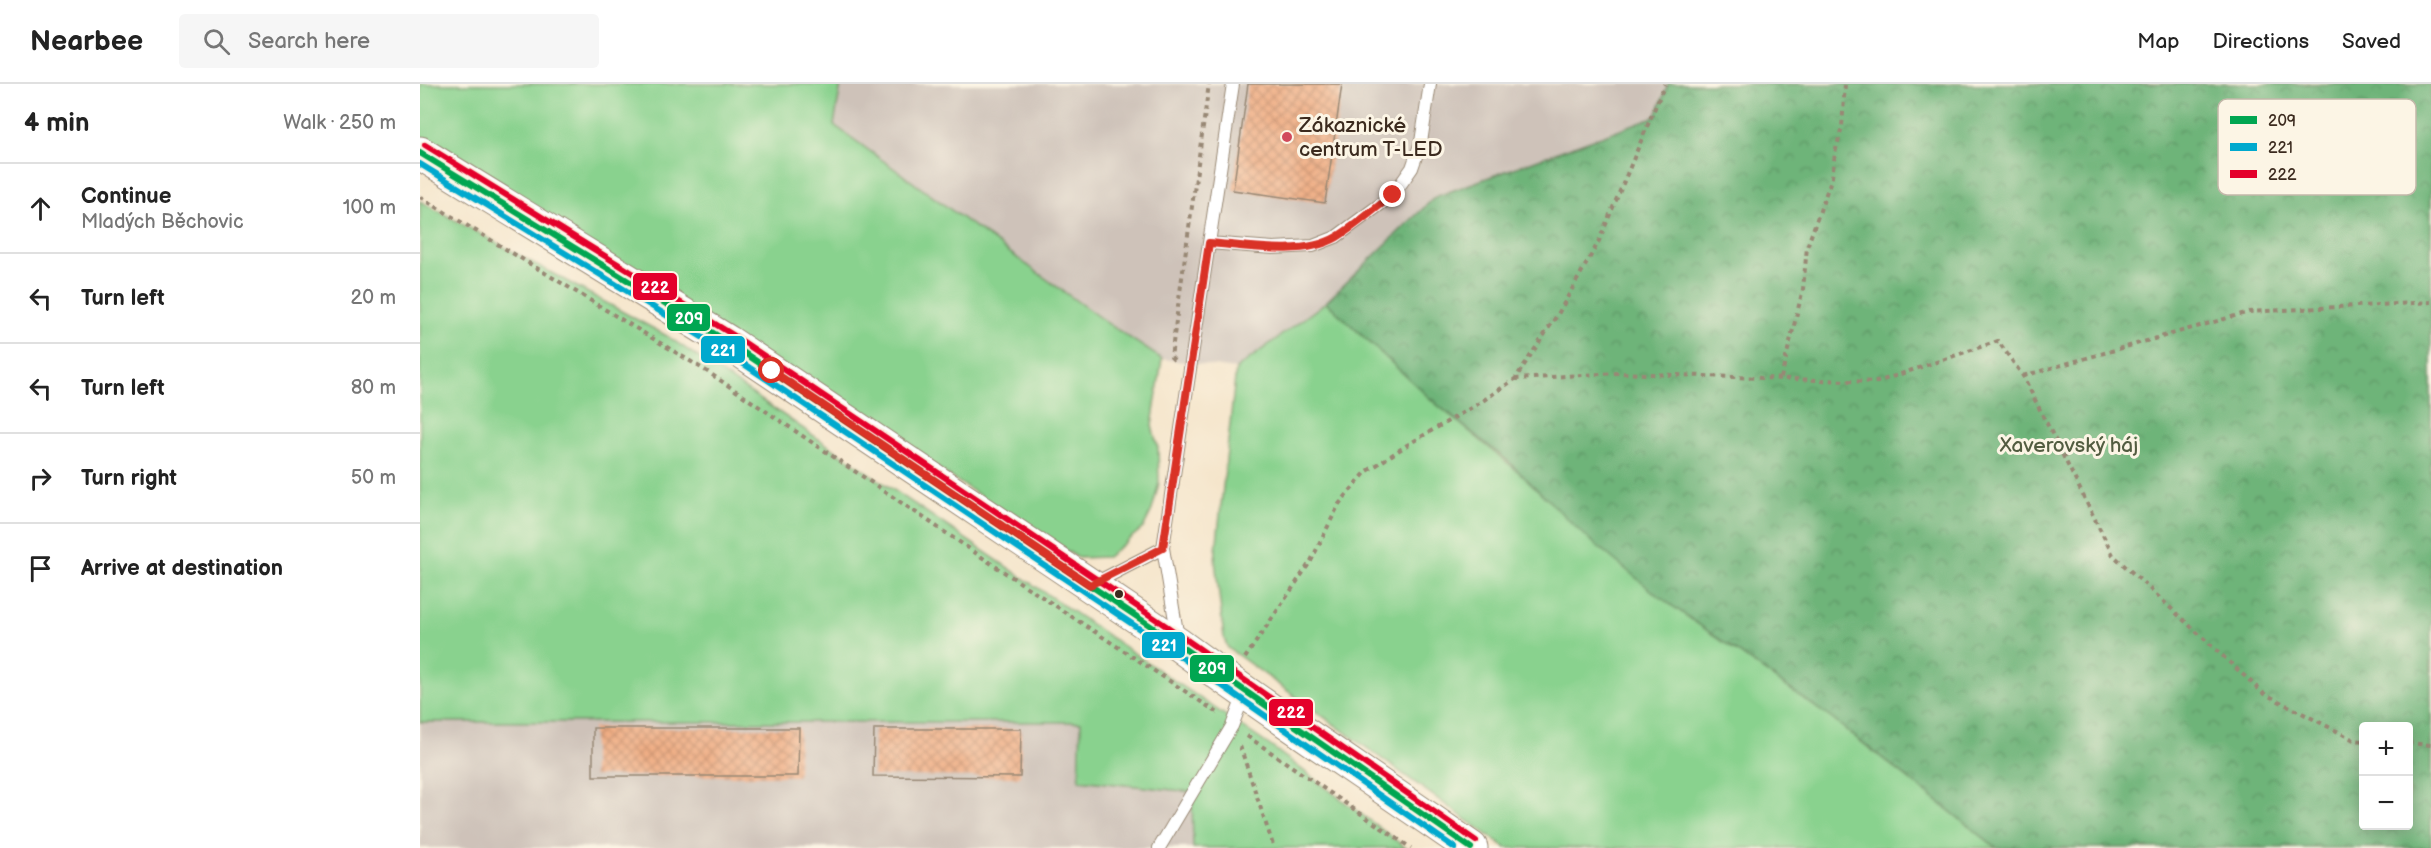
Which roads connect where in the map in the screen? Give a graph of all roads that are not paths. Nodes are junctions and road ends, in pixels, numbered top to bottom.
1 (1233, 84) edge
2 (1430, 84) edge
3 (420, 153) edge
4 (1209, 243) junction
5 (1163, 548) junction
6 (1090, 585) junction
7 (1179, 645) junction
8 (1245, 693) junction
9 (1159, 848) edge
10 (1471, 848) edge

1 - 4 lane
2 - 4 lane
3 - 6 street
4 - 5 lane
5 - 6 lane
5 - 7 lane
6 - 7 street
7 - 8 street
8 - 9 lane
8 - 10 street

